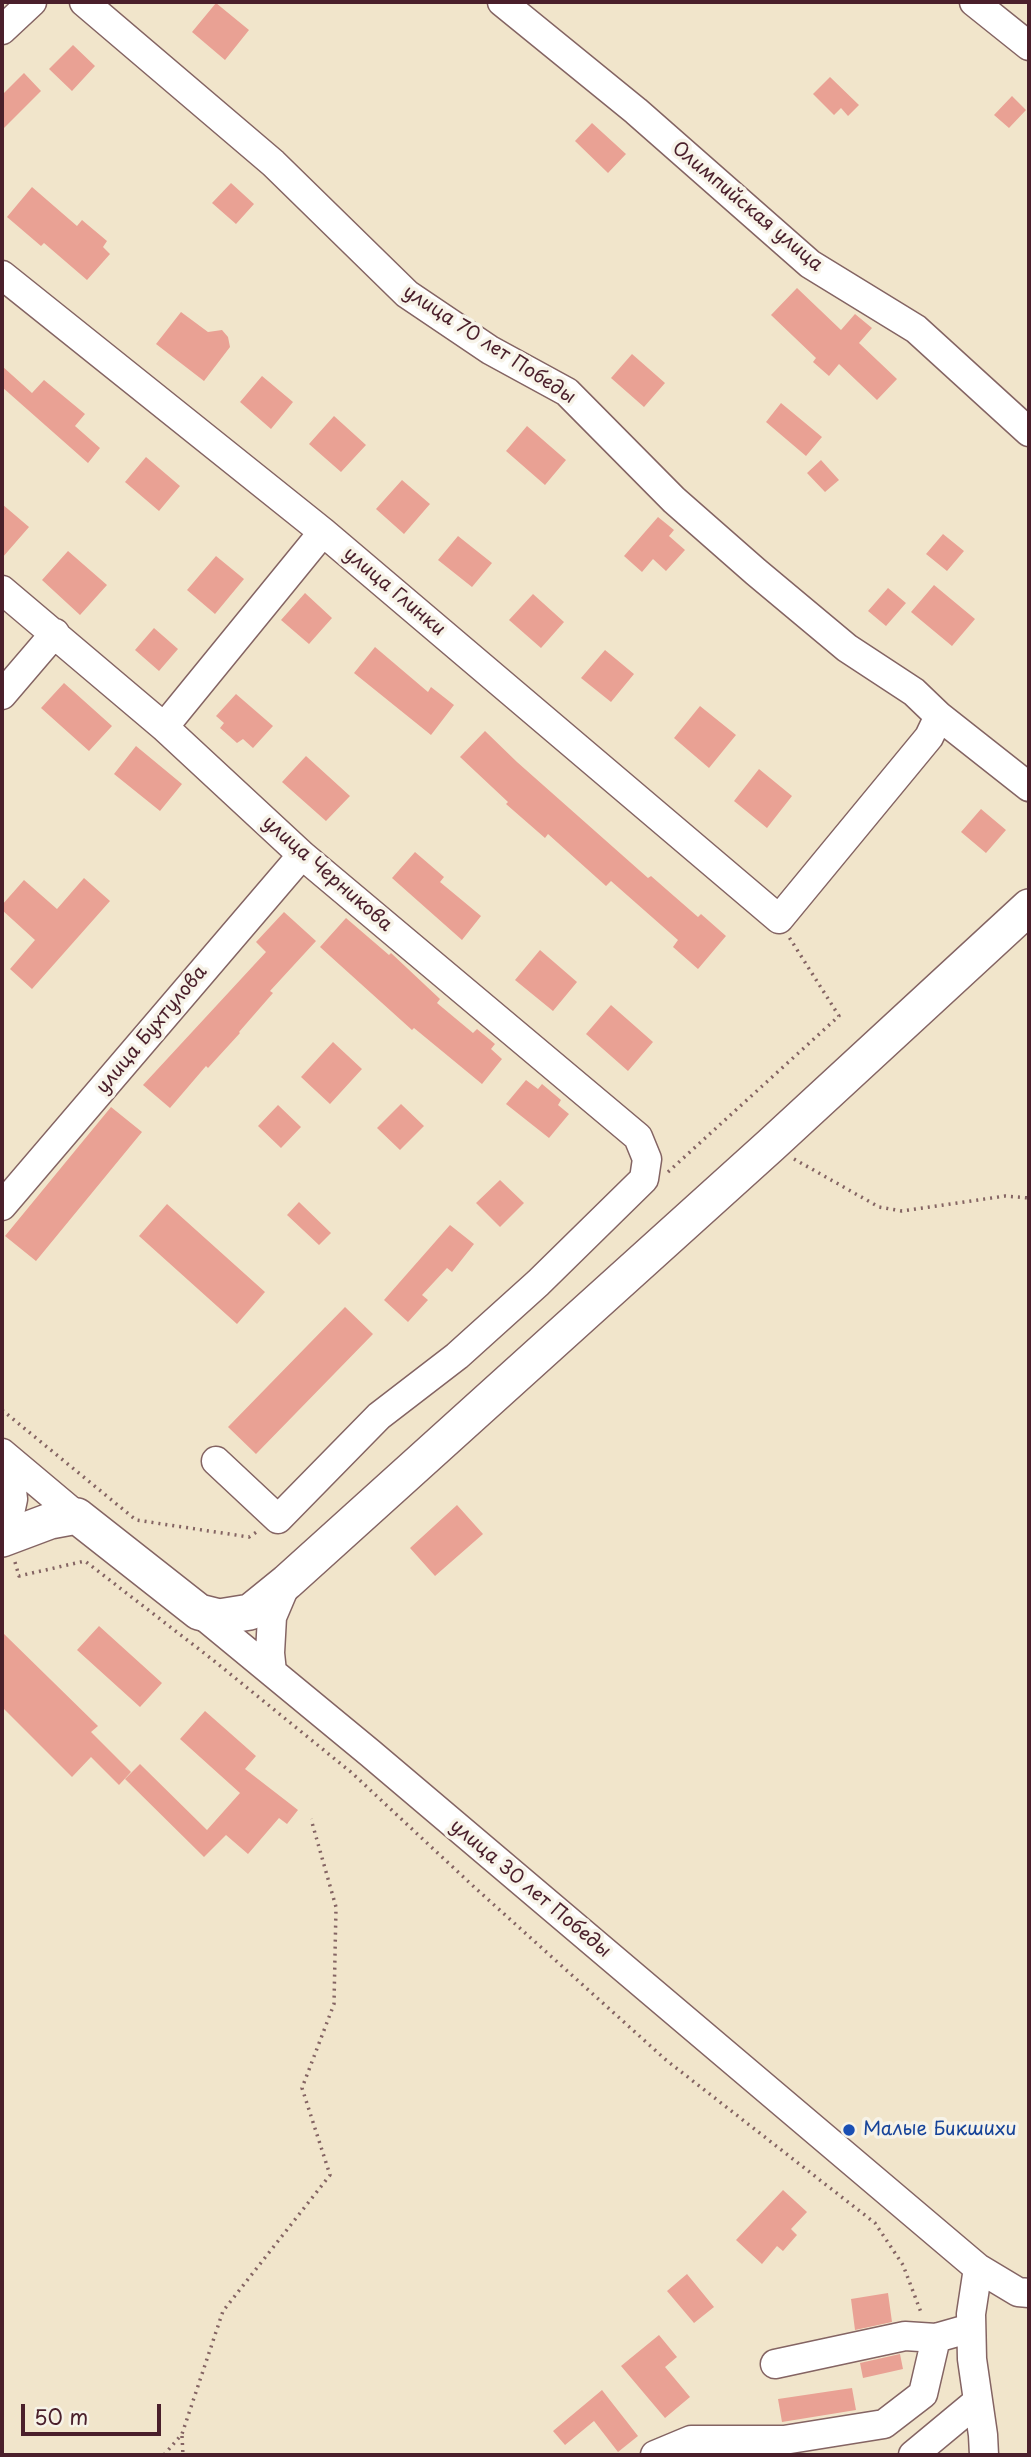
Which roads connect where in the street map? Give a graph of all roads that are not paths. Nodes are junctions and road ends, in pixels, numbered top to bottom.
1 (84, 2) edge
2 (502, 2) edge
3 (974, 2) edge
4 (1029, 46) edge
5 (2, 275) edge
6 (1029, 432) edge
7 (323, 532) junction
8 (2, 590) edge
9 (55, 633) junction
10 (2, 695) edge
11 (939, 716) junction
12 (164, 727) junction
13 (1029, 787) edge
14 (302, 855) junction
15 (1029, 906) edge
16 (2, 1206) edge
17 (2, 1453) edge
18 (216, 1461) dead end
19 (77, 1516) junction
20 (5, 1544) edge
21 (287, 1582) junction
22 (200, 1612) junction
23 (272, 1672) junction
24 (978, 2268) junction
25 (1029, 2293) edge
26 (971, 2328) junction
27 (930, 2329) junction
28 (775, 2364) dead end
29 (978, 2401) junction
30 (655, 2455) edge
31 (912, 2455) edge
32 (984, 2455) edge

1 - 11 street, улица 70 лет Победы
2 - 6 street, Олимпийская улица
3 - 4 street
5 - 7 street, улица Глинки
7 - 11 street, улица Глинки
7 - 12 street
8 - 9 street, улица Черникова
9 - 10 street
9 - 12 street, улица Черникова
11 - 13 street, улица 70 лет Победы
12 - 14 street, улица Черникова
14 - 16 street, улица Бухтулова
14 - 18 street, улица Черникова
15 - 21 main road
17 - 19 street
17 - 20 street
19 - 20 main road
19 - 22 main road, улица 30 лет Победы
21 - 22 main road
21 - 23 street
22 - 23 street, улица 30 лет Победы
23 - 24 street, улица 30 лет Победы
24 - 25 street, улица 30 лет Победы
24 - 26 street
26 - 27 street
26 - 29 street
27 - 28 street
27 - 30 street
29 - 31 street
29 - 32 street

